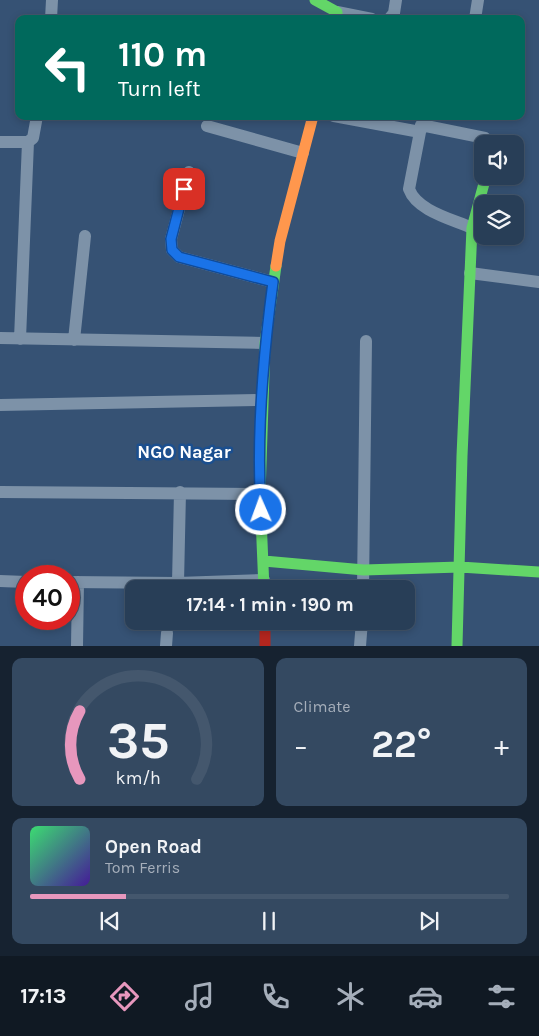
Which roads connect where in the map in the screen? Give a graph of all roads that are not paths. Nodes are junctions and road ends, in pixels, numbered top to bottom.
1 (52, 0) edge
2 (315, 0) edge
3 (396, 0) edge
4 (478, 0) edge
5 (51, 15) edge
6 (337, 15) edge
7 (392, 15) edge
8 (476, 15) edge
9 (36, 120) edge
10 (312, 120) edge
11 (378, 120) edge
12 (421, 124) edge
13 (206, 126) dead end
14 (474, 136) edge
15 (0, 142) edge
16 (28, 142) junction
17 (304, 153) junction
18 (189, 172) dead end
19 (484, 185) edge
20 (472, 228) junction
21 (85, 236) dead end
22 (470, 273) junction
23 (273, 282) junction
24 (539, 282) edge
25 (0, 338) edge
26 (20, 339) junction
27 (74, 340) junction
28 (366, 341) dead end
29 (265, 343) junction
30 (261, 400) junction
31 (0, 405) edge
32 (0, 492) edge
33 (180, 492) junction
34 (260, 494) junction
35 (264, 561) junction
36 (460, 567) junction
37 (364, 570) junction
38 (539, 572) edge
39 (178, 580) edge
40 (264, 580) edge
41 (363, 580) edge
42 (0, 581) edge
43 (15, 582) edge
44 (80, 582) edge
45 (125, 582) edge
46 (76, 630) edge
47 (265, 630) edge
48 (361, 630) edge
49 (77, 646) edge
50 (265, 646) edge
51 (360, 646) edge
52 (457, 646) edge

1 - 5 street
2 - 6 street
3 - 7 street
4 - 8 street
9 - 16 street
10 - 17 street
11 - 12 street
12 - 14 street
12 - 20 street
13 - 17 street
15 - 16 street
16 - 26 street
17 - 23 street
18 - 23 street
19 - 20 street
20 - 22 street
21 - 27 street
22 - 24 street
22 - 36 street
23 - 29 street
25 - 26 street
26 - 27 street
27 - 29 street
28 - 37 street
29 - 30 street
30 - 31 street
30 - 34 street
32 - 33 street
33 - 34 street
33 - 39 street
34 - 35 street
35 - 37 street
35 - 40 street
36 - 37 street
36 - 38 street
36 - 52 street
37 - 41 street
42 - 43 street
44 - 45 street
46 - 49 street
47 - 50 street
48 - 51 street

